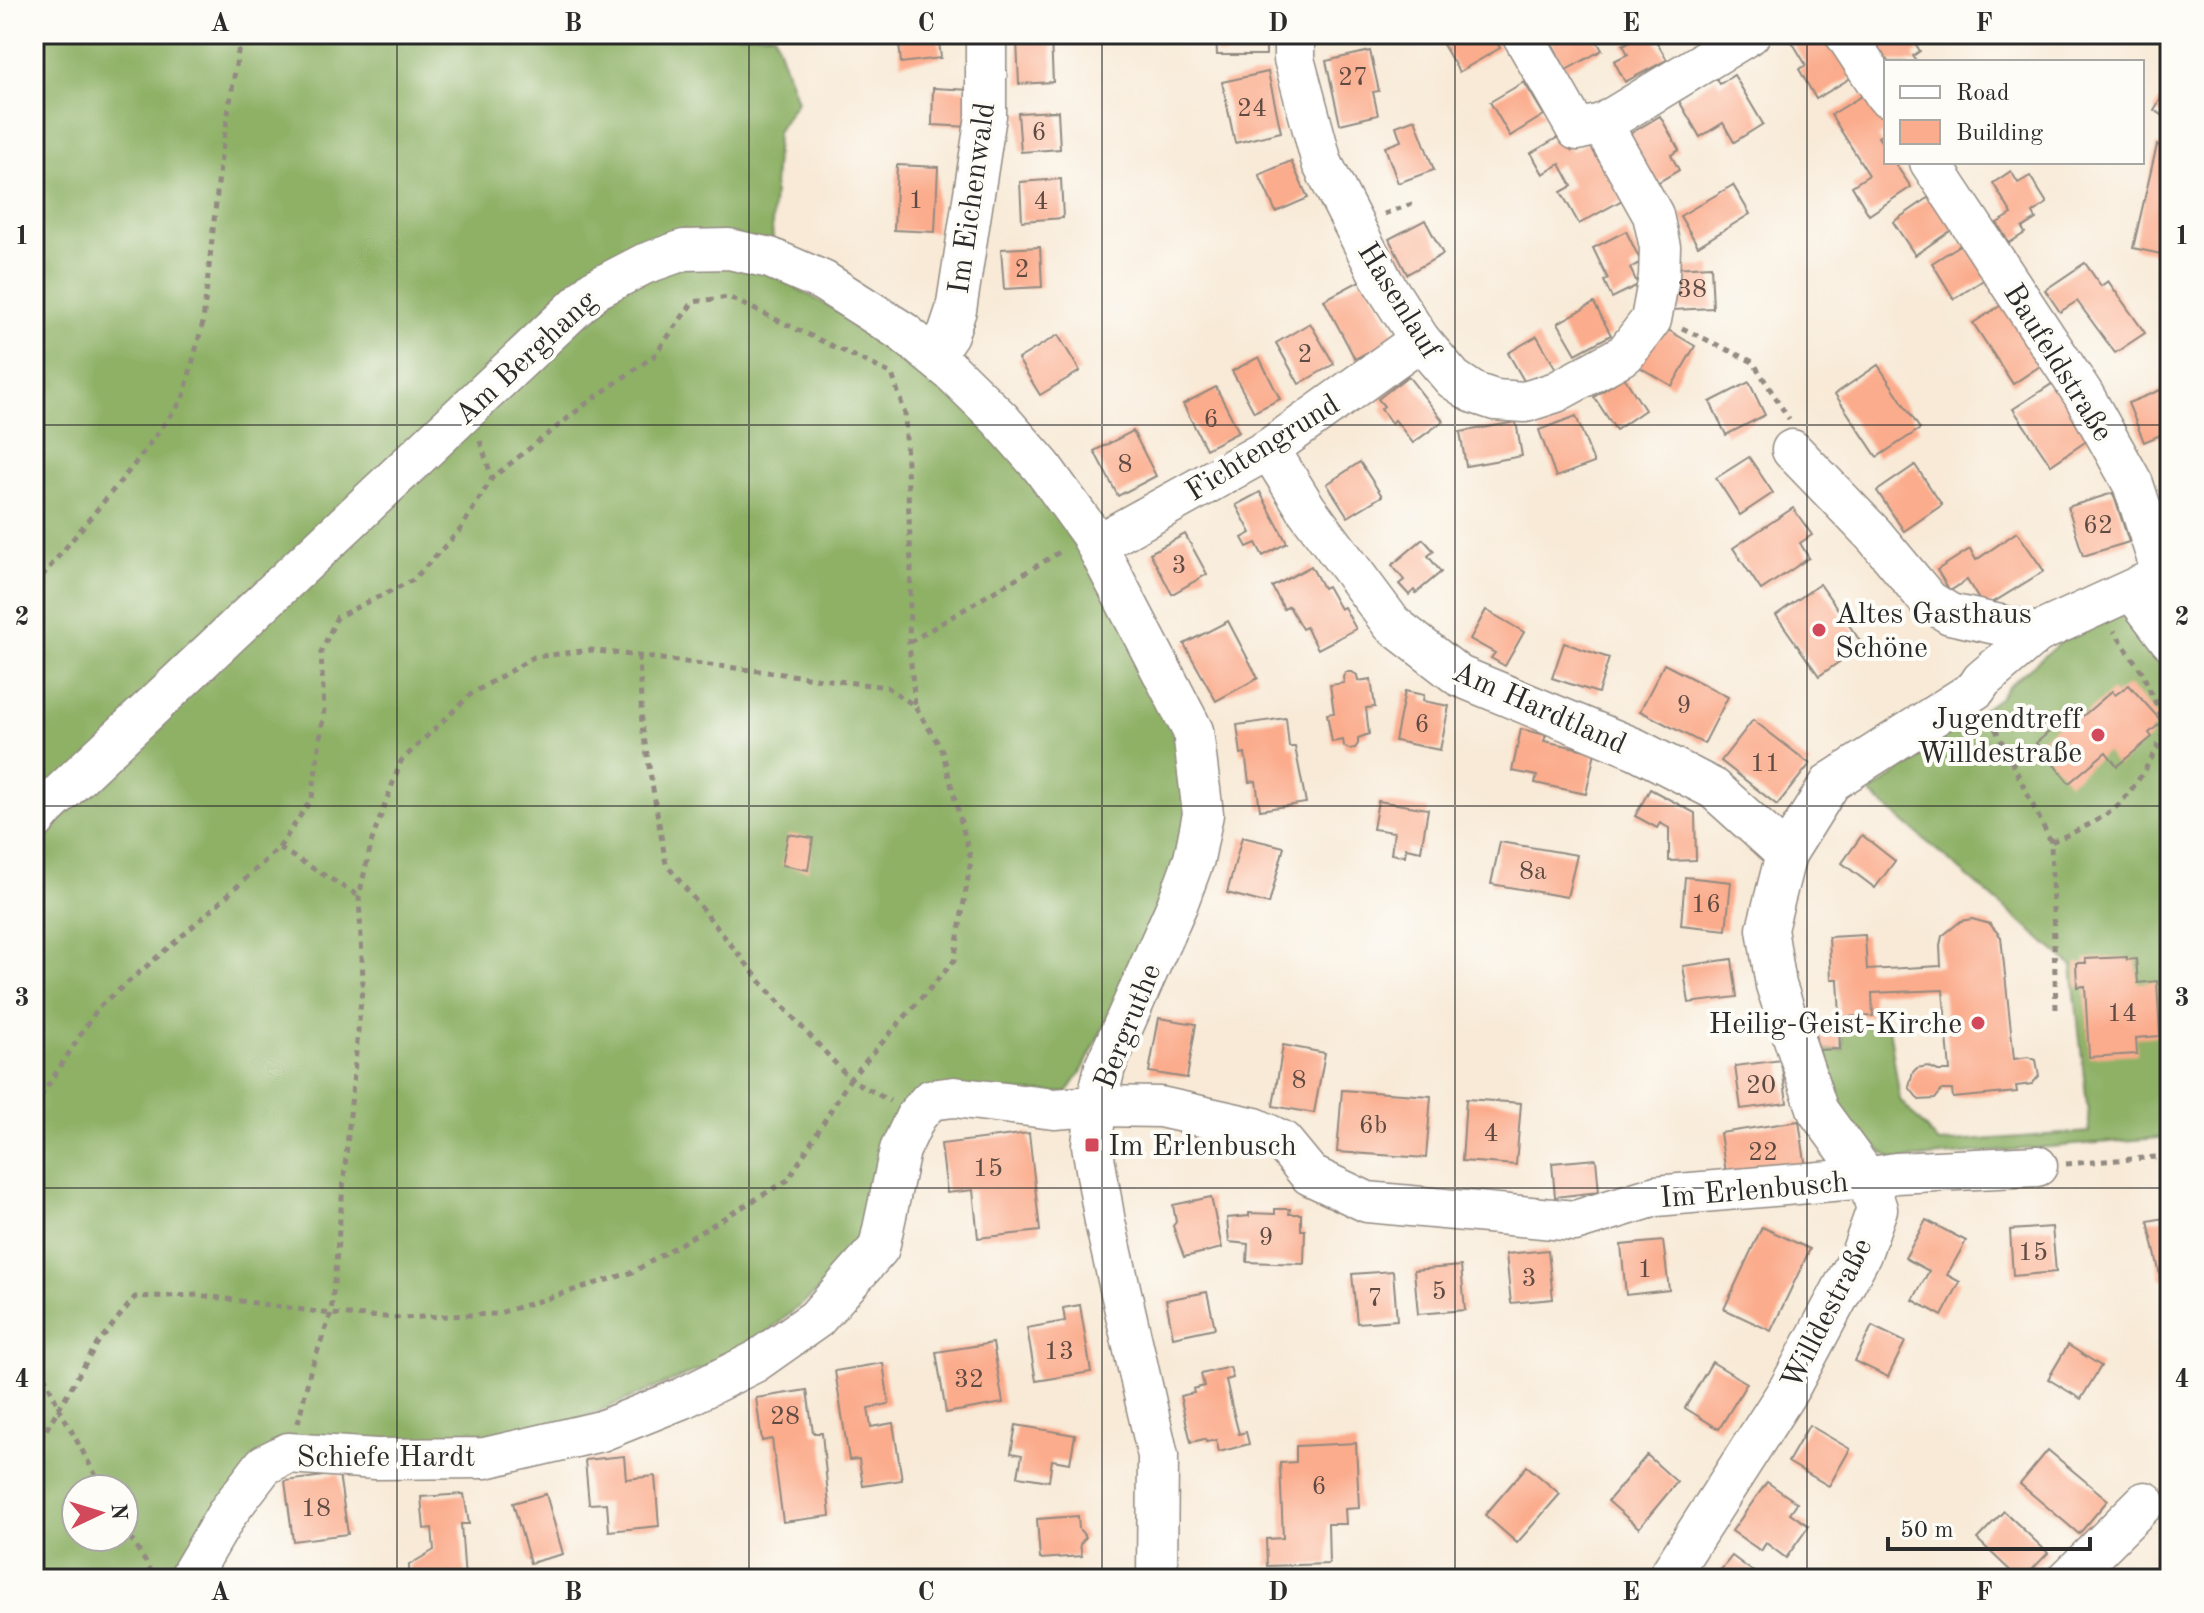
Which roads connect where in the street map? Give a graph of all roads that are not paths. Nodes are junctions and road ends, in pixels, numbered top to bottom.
1 (986, 34) edge
2 (1294, 34) edge
3 (1522, 34) edge
4 (1750, 34) edge
5 (1845, 34) edge
6 (1884, 93) edge
7 (1602, 124) junction
8 (1931, 164) edge
9 (1420, 340) junction
10 (933, 356) junction
11 (1269, 449) junction
12 (1792, 450) road end
13 (1094, 539) junction
14 (2141, 586) edge
15 (2037, 633) junction
16 (2170, 640) edge
17 (34, 821) edge
18 (1786, 854) junction
19 (1096, 1106) junction
20 (2037, 1166) road end
21 (1867, 1178) junction
22 (2145, 1502) dead end
23 (191, 1579) edge
24 (1157, 1579) edge
25 (1667, 1579) edge
26 (2068, 1579) edge

1 - 10 street, Im Eichenwald
2 - 9 street, Hasenlauf
3 - 7 street
4 - 7 street
5 - 6 street
7 - 9 street, Hasenlauf
8 - 14 street, Baufeldstraße
9 - 11 street, Fichtengrund
10 - 13 street, Am Berghang
10 - 17 street, Am Berghang
11 - 13 street, Fichtengrund
11 - 18 street, Am Hardtland
12 - 15 street
13 - 19 street, Bergruthe
14 - 15 street, Willdestraße
14 - 16 street, Baufeldstraße
15 - 18 street, Willdestraße
18 - 21 street, Willdestraße
19 - 21 street, Im Erlenbusch
19 - 23 street, Schiefe Hardt
19 - 24 street, Bergruthe
20 - 21 street, Im Erlenbusch
21 - 25 street, Willdestraße
22 - 26 street

